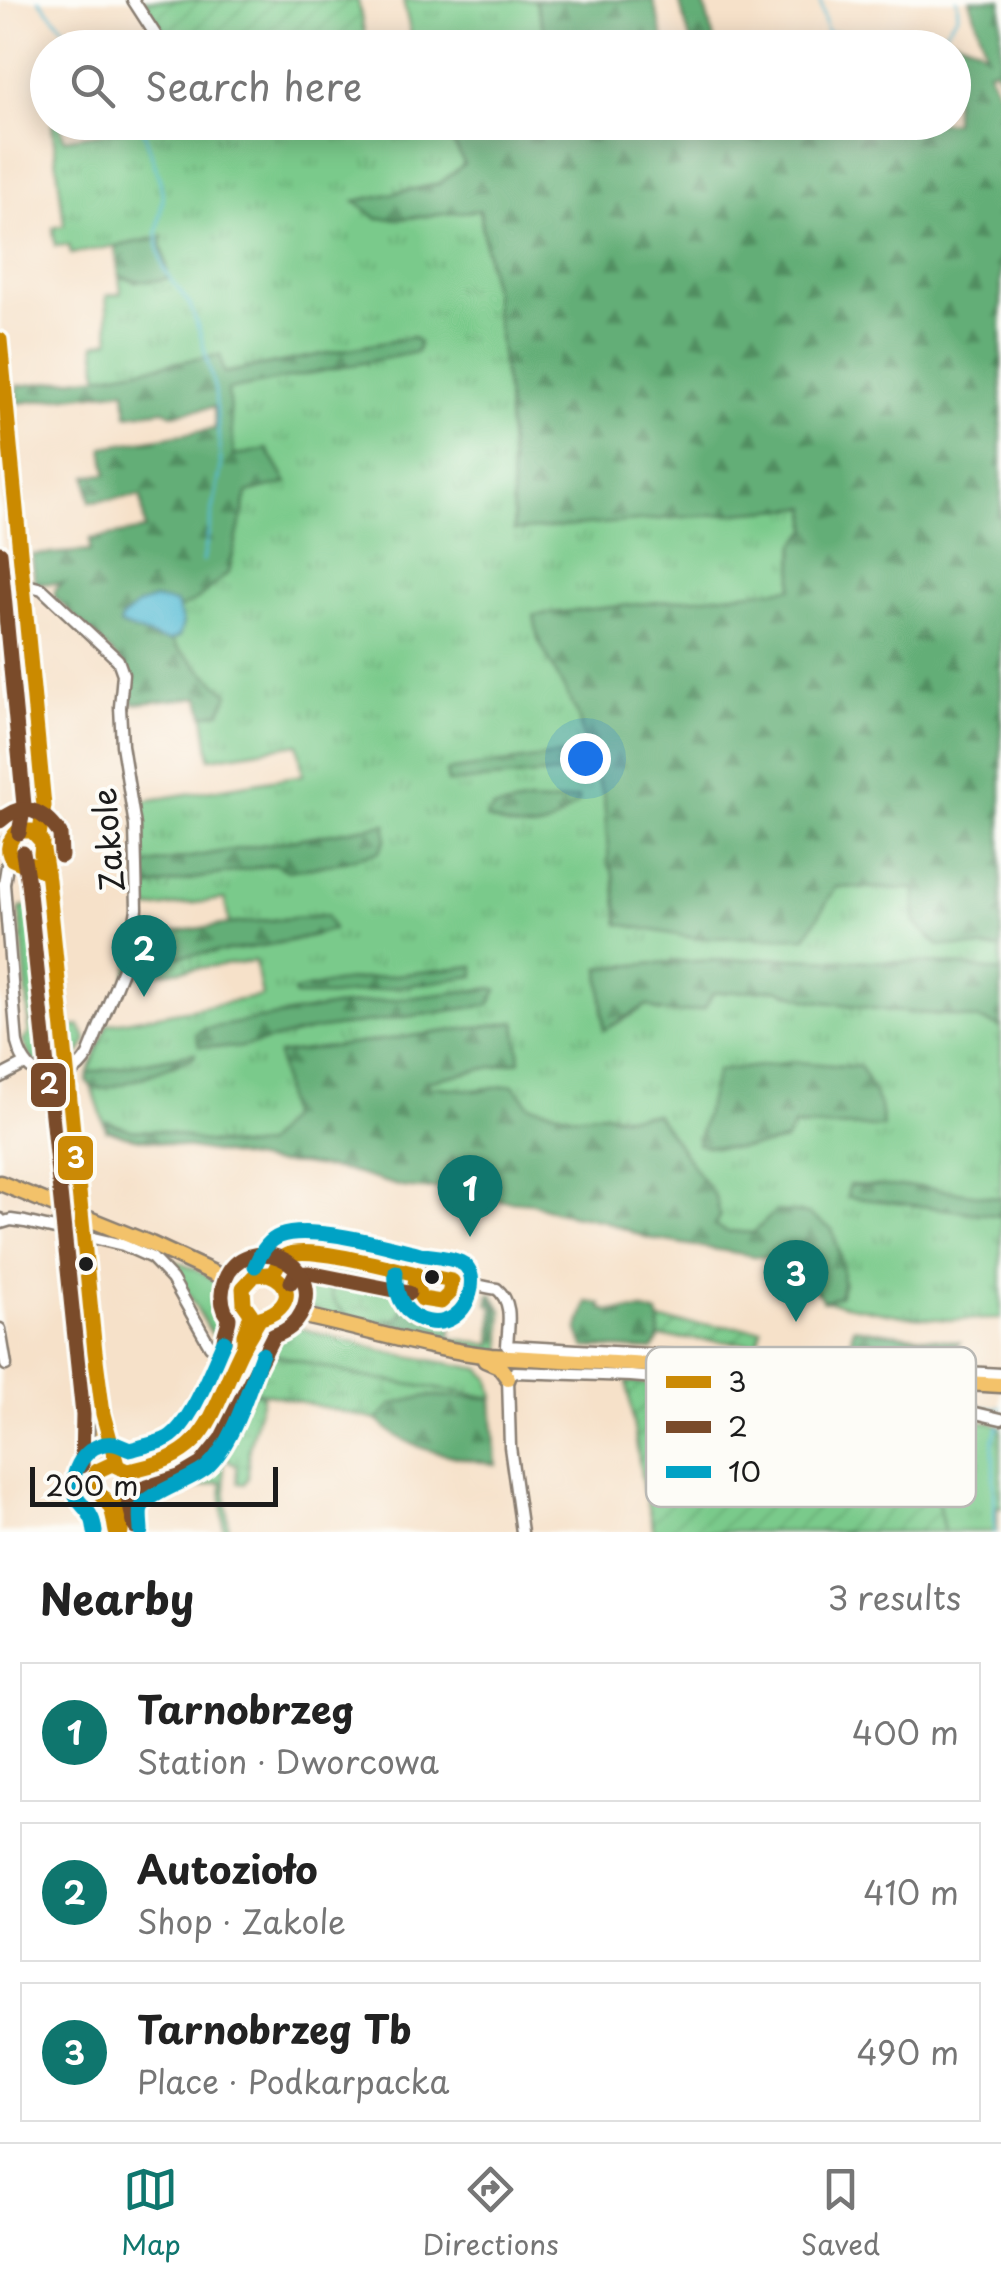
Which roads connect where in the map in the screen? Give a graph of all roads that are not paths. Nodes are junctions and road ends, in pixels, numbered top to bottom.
1 (133, 0) edge
2 (152, 30) edge
3 (0, 340) edge
4 (0, 572) edge
5 (22, 578) junction
6 (42, 790) junction
7 (21, 830) junction
8 (41, 843) junction
9 (20, 860) junction
10 (47, 873) junction
11 (24, 1064) junction
12 (0, 1077) edge
13 (0, 1183) edge
14 (0, 1222) edge
15 (272, 1274) junction
16 (246, 1284) junction
17 (284, 1304) junction
18 (255, 1316) junction
19 (0, 1329) edge
20 (471, 1354) junction
21 (646, 1354) edge
22 (236, 1362) junction
23 (6, 1366) dead end
24 (646, 1366) edge
25 (976, 1373) edge
26 (1001, 1374) edge
27 (646, 1377) edge
28 (508, 1378) junction
29 (976, 1384) edge
30 (1001, 1385) edge
31 (976, 1413) edge
32 (1001, 1419) edge
33 (119, 1471) junction
34 (114, 1500) junction
35 (118, 1532) edge
36 (522, 1532) edge

1 - 2 street
3 - 5 main road
4 - 5 street
5 - 6 main road
5 - 11 street, Zakole
6 - 7 main road
6 - 8 main road
7 - 8 main road
7 - 9 main road
8 - 9 main road
8 - 10 main road
9 - 10 main road
9 - 11 street
10 - 33 main road, bridge
11 - 12 street
13 - 16 main road
14 - 22 street
15 - 16 main road
15 - 17 main road
15 - 21 street
16 - 18 main road
17 - 18 main road
17 - 20 main road
18 - 22 main road
19 - 23 street
20 - 24 main road
20 - 28 main road
22 - 33 main road
25 - 26 street
27 - 28 street
28 - 36 street
29 - 30 main road
31 - 32 street
33 - 34 main road
33 - 34 main road
34 - 35 street

